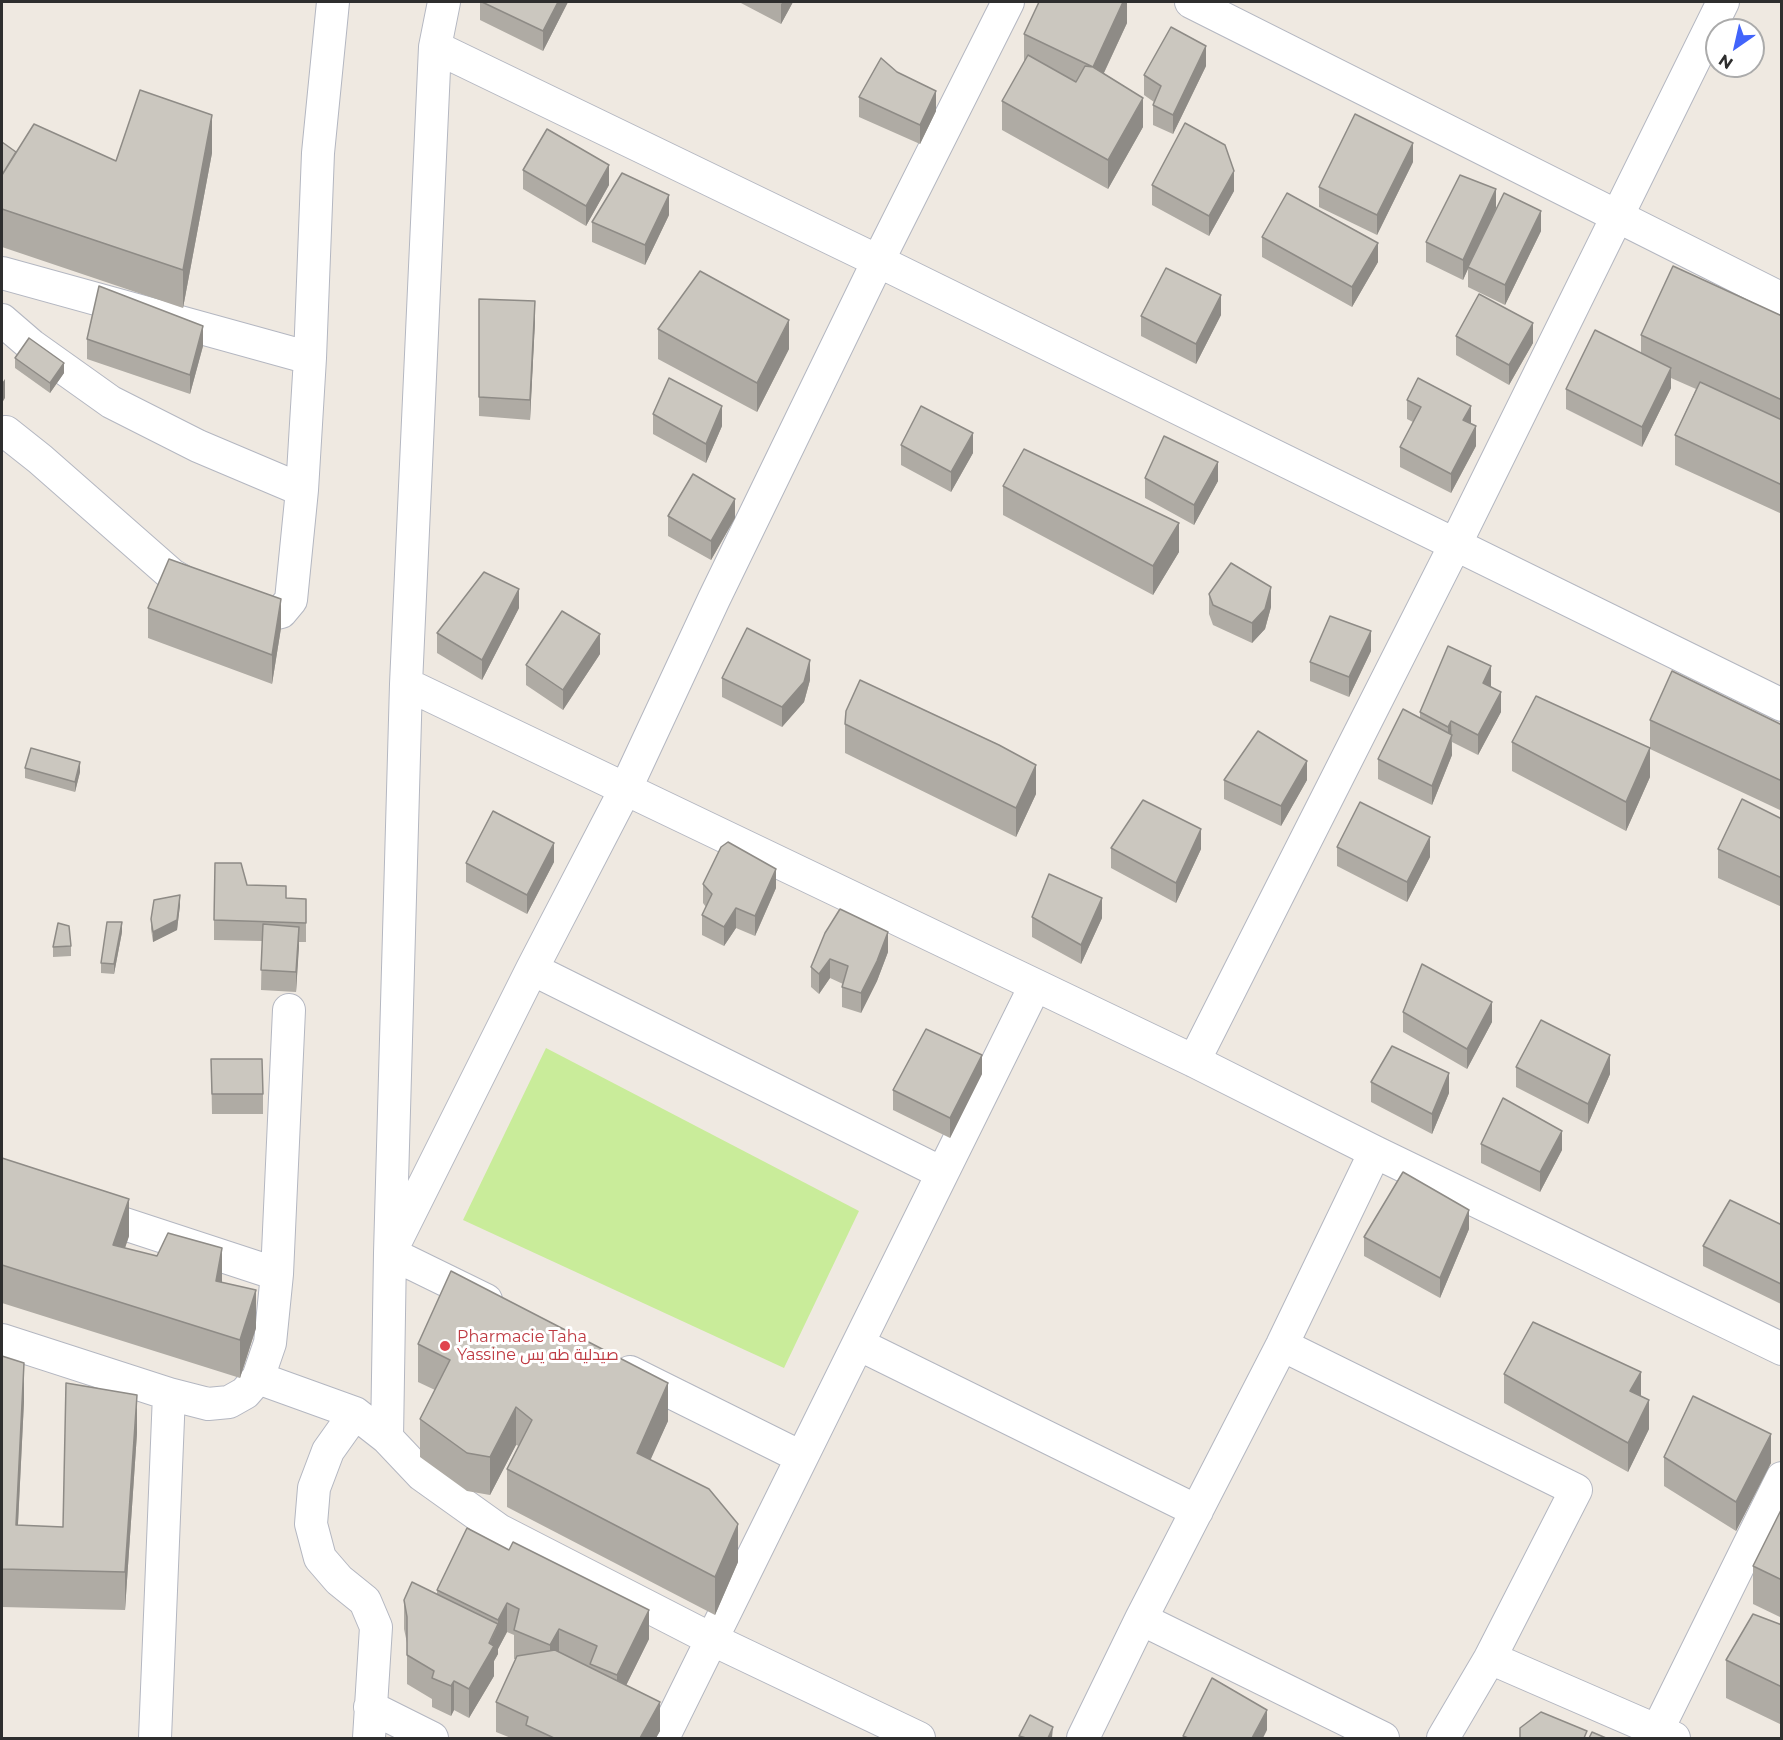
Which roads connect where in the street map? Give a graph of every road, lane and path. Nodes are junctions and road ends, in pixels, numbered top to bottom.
1 (333, 2) edge
2 (444, 2) edge
3 (1008, 2) edge
4 (1191, 2) edge
5 (1723, 2) edge
6 (435, 46) junction
7 (1617, 216) junction
8 (878, 261) junction
9 (2, 273) edge
10 (1782, 299) edge
11 (2, 320) edge
12 (310, 358) junction
13 (6, 432) dead end
14 (302, 490) junction
15 (1455, 545) junction
16 (406, 684) junction
17 (1782, 705) edge
18 (626, 789) junction
19 (532, 969) junction
20 (1035, 986) junction
21 (289, 1010) dead end
22 (1194, 1061) junction
23 (1375, 1152) junction
24 (942, 1173) junction
25 (57, 1201) edge
26 (390, 1253) junction
27 (277, 1274) junction
28 (506, 1310) edge
29 (2, 1340) edge
30 (858, 1344) junction
31 (1282, 1345) junction
32 (1782, 1349) edge
33 (601, 1358) edge
34 (258, 1378) junction
35 (169, 1394) junction
36 (355, 1413) junction
37 (387, 1438) junction
38 (801, 1457) junction
39 (1782, 1478) edge
40 (1197, 1511) junction
41 (1141, 1619) junction
42 (711, 1639) junction
43 (1490, 1658) junction
44 (370, 1707) junction
45 (871, 1728) edge
46 (1666, 1735) edge
47 (155, 1738) edge
48 (369, 1738) edge
49 (432, 1738) edge
50 (663, 1738) edge
51 (919, 1738) edge
52 (1083, 1738) edge
53 (1383, 1738) edge
54 (1443, 1738) edge

1 - 12 street
2 - 6 street
3 - 8 street
4 - 7 street
5 - 7 street
6 - 8 street
6 - 16 street
7 - 10 street
7 - 15 street
8 - 15 street
8 - 18 street
9 - 12 street
11 - 14 street
12 - 14 street
13 - 14 street
15 - 17 street
15 - 22 street
16 - 18 street
16 - 26 street
18 - 19 street
18 - 20 street
19 - 24 street
19 - 26 street
20 - 22 street
20 - 24 street
21 - 27 street
22 - 23 street
23 - 31 street
23 - 32 street
24 - 30 street
25 - 27 street
26 - 28 street
26 - 37 street
27 - 34 street
29 - 35 street
30 - 38 street
30 - 40 street
31 - 40 street
31 - 43 street
33 - 38 street
34 - 35 street
34 - 36 street
35 - 47 street
36 - 37 street
36 - 44 street
37 - 42 street
38 - 42 street
39 - 46 street
40 - 41 street
41 - 52 street
41 - 53 street
42 - 45 street
42 - 50 street
43 - 46 street
43 - 54 street
44 - 48 street
44 - 49 street
45 - 51 street

